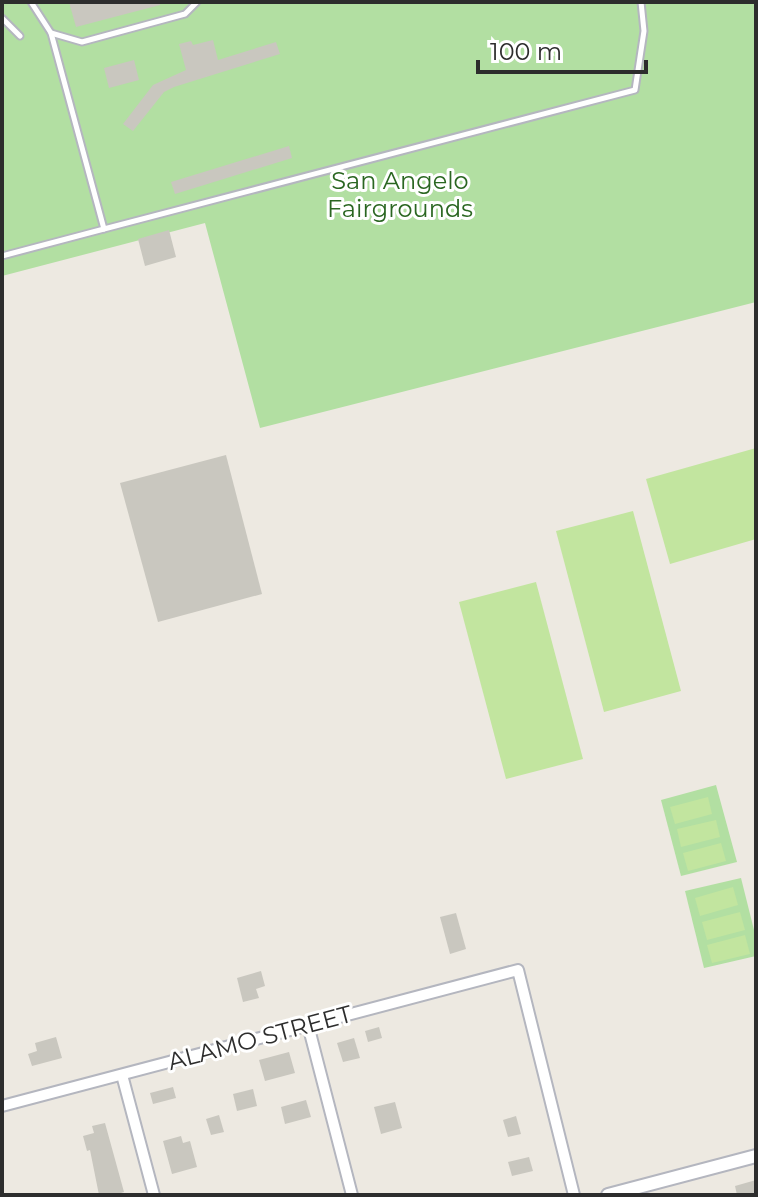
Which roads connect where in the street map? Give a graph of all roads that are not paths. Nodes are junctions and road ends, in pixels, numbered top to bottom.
1 (31, 2) edge
2 (197, 2) edge
3 (641, 2) edge
4 (2, 18) edge
5 (51, 33) junction
6 (20, 36) dead end
7 (104, 229) junction
8 (2, 256) edge
9 (308, 1025) junction
10 (122, 1075) junction
11 (2, 1106) edge
12 (756, 1156) edge
13 (154, 1195) edge
14 (352, 1195) edge
15 (574, 1195) edge
16 (608, 1195) edge

1 - 5 lane
2 - 5 lane
3 - 7 lane
4 - 6 lane
5 - 7 lane
7 - 8 lane
9 - 10 street, ALAMO STREET
9 - 14 street
9 - 15 street, ALAMO STREET
10 - 11 street, ALAMO STREET
10 - 13 street
12 - 16 street

